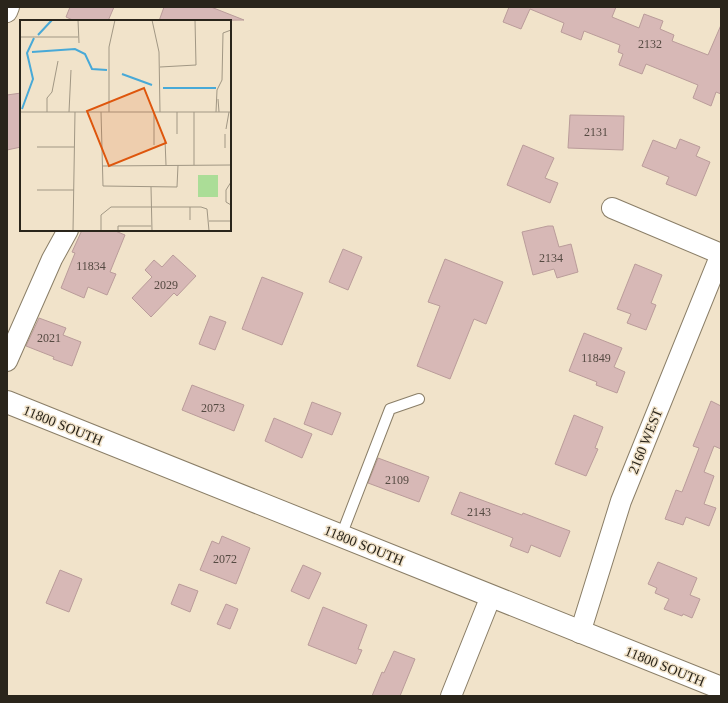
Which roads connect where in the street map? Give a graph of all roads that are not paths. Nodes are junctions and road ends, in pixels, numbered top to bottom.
1 (9, 7) edge
2 (7, 12) edge
3 (612, 208) dead end
4 (67, 231) edge
5 (721, 254) edge
6 (7, 361) edge
7 (420, 399) dead end
8 (7, 402) edge
9 (340, 536) junction
10 (491, 596) junction
11 (580, 633) junction
12 (721, 688) edge
13 (451, 696) edge

1 - 2 street
3 - 5 street
4 - 6 street
5 - 11 street, 2160 WEST
7 - 9 lane
8 - 9 main road, 11800 SOUTH
9 - 10 main road, 11800 SOUTH
10 - 11 main road, 11800 SOUTH
10 - 13 street
11 - 12 main road, 11800 SOUTH

